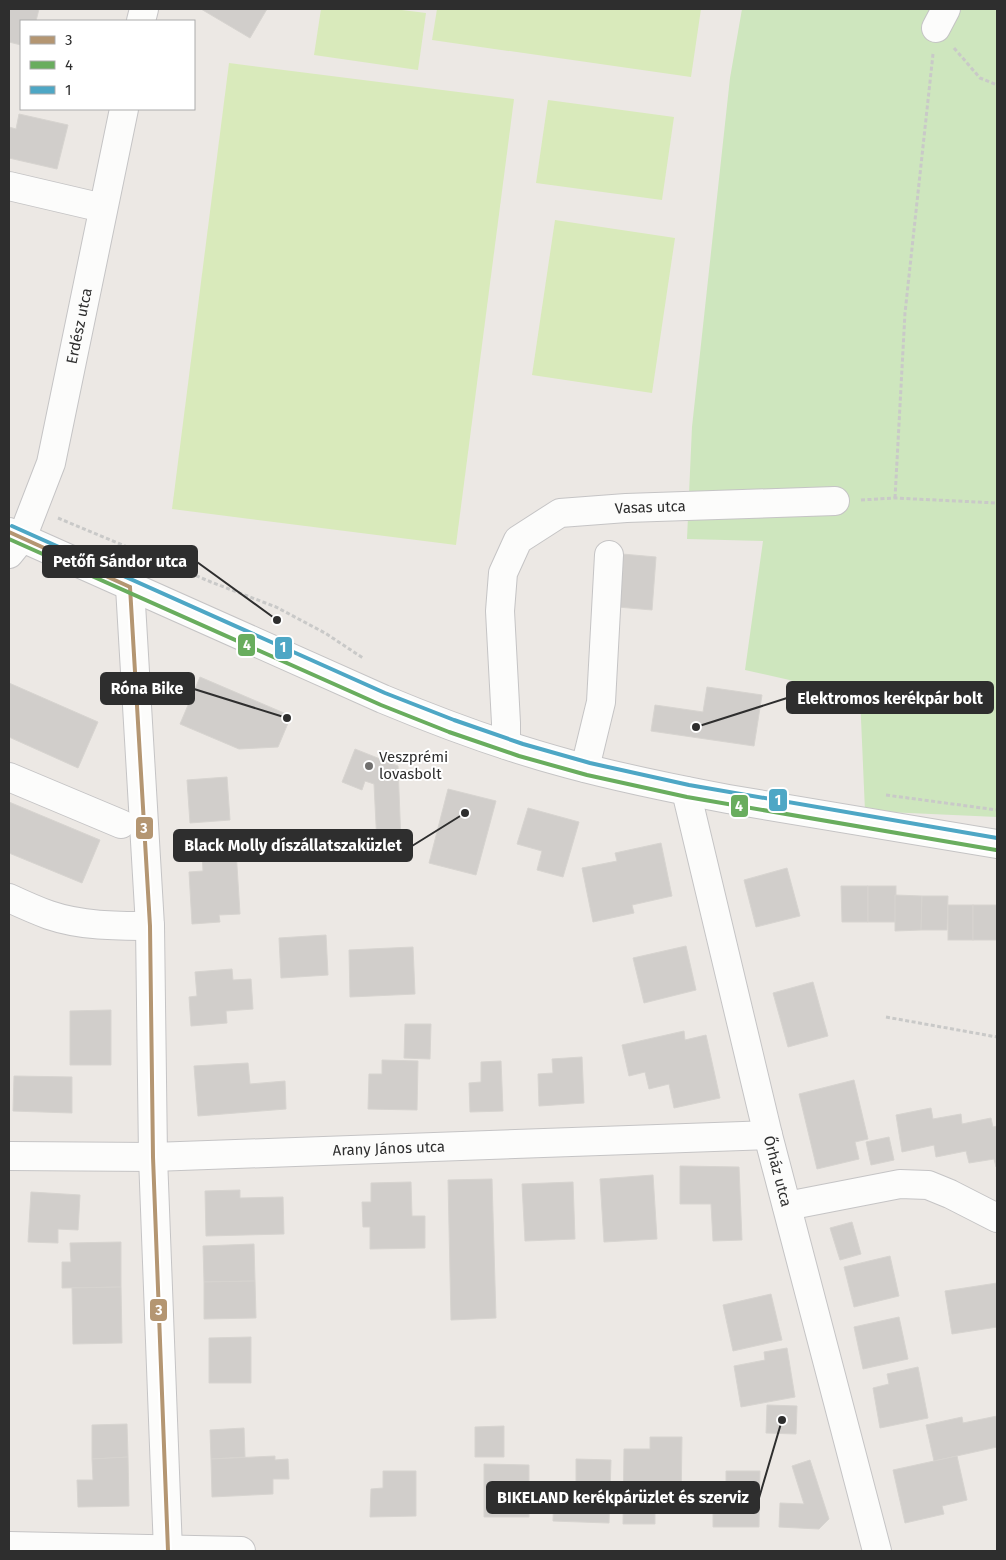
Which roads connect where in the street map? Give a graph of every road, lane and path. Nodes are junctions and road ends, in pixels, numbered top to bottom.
1 (941, 18) edge
2 (997, 85) edge
3 (124, 110) edge
4 (9, 186) edge
5 (103, 208) junction
6 (895, 498) junction
7 (835, 501) joint
8 (997, 503) edge
9 (13, 542) edge
10 (609, 555) dead end
11 (130, 587) junction
12 (506, 745) junction
13 (585, 768) junction
14 (9, 778) edge
15 (686, 791) junction
16 (121, 824) dead end
17 (997, 844) edge
18 (9, 898) edge
19 (150, 926) junction
20 (886, 1017) dead end
21 (997, 1038) edge
22 (768, 1135) junction
23 (9, 1156) edge
24 (153, 1157) junction
25 (787, 1206) junction
26 (997, 1218) edge
27 (9, 1546) edge
28 (168, 1550) edge
29 (241, 1551) edge
30 (876, 1551) edge

1 - 2 path
1 - 6 path
3 - 5 street, Erdész utca
4 - 5 street
5 - 9 street, Erdész utca
6 - 7 path
6 - 8 path
7 - 12 street, Vasas utca
9 - 11 street
10 - 13 street
11 - 12 street
11 - 19 street
12 - 13 street
13 - 15 street
14 - 16 street
15 - 17 street
15 - 22 street, Őrház utca
18 - 19 street
19 - 24 street
20 - 21 path
22 - 24 street, Arany János utca
22 - 25 street, Őrház utca
23 - 24 street, Arany János utca
24 - 28 street
25 - 26 street
25 - 30 street, Őrház utca
27 - 28 street
28 - 29 street

